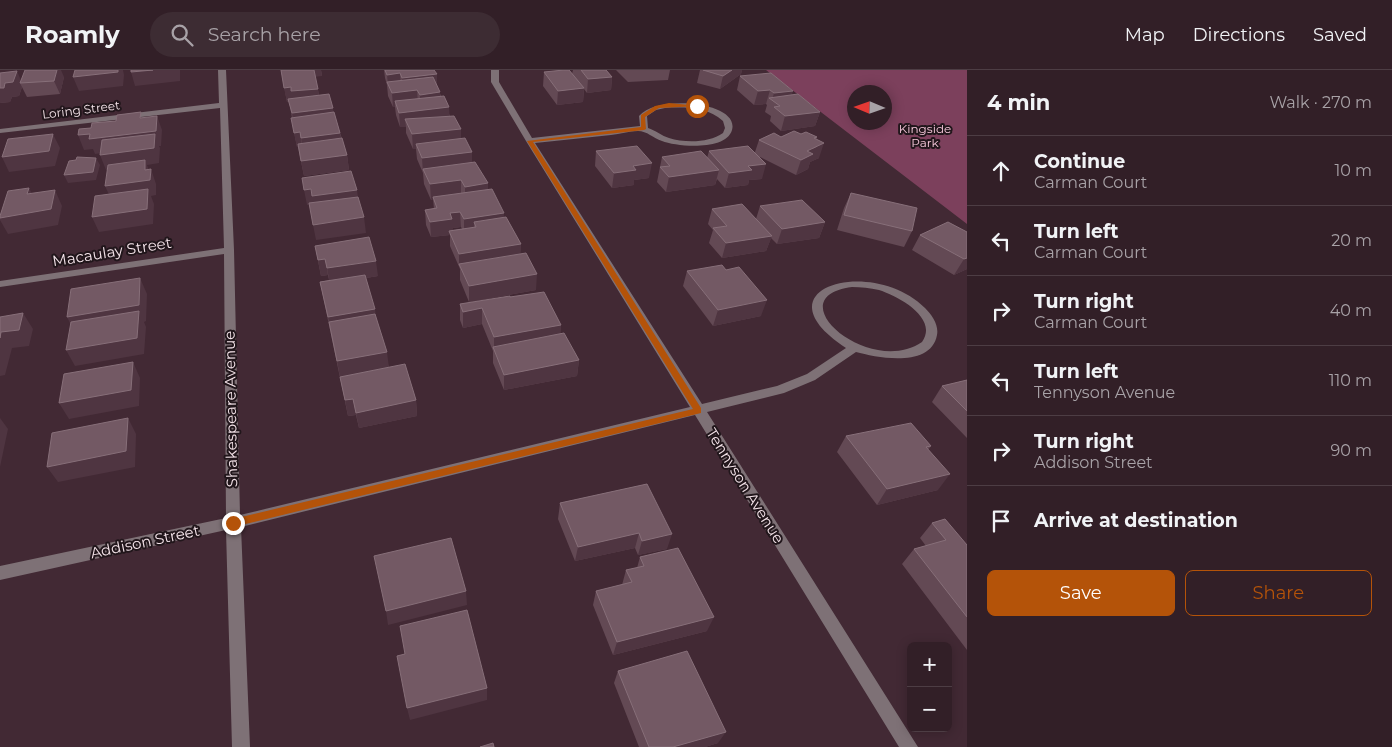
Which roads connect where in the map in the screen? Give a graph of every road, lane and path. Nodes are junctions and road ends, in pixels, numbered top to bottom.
1 (222, 70) edge
2 (495, 70) edge
3 (223, 105) junction
4 (644, 129) junction
5 (0, 131) edge
6 (530, 141) junction
7 (229, 250) junction
8 (0, 284) edge
9 (854, 348) junction
10 (698, 410) junction
11 (233, 523) junction
12 (0, 573) edge
13 (241, 747) edge
14 (909, 747) edge

1 - 3 street, Shakespeare Avenue
2 - 6 street, Tennyson Avenue
3 - 5 street, Loring Street
3 - 7 street, Shakespeare Avenue
4 - 4 street
4 - 6 street
6 - 10 street, Tennyson Avenue
7 - 8 street, Macaulay Street
7 - 11 street, Shakespeare Avenue
9 - 9 street
9 - 10 street, Addison Street
10 - 11 street, Addison Street
10 - 14 street, Tennyson Avenue
11 - 12 street, Addison Street
11 - 13 street, Shakespeare Avenue

